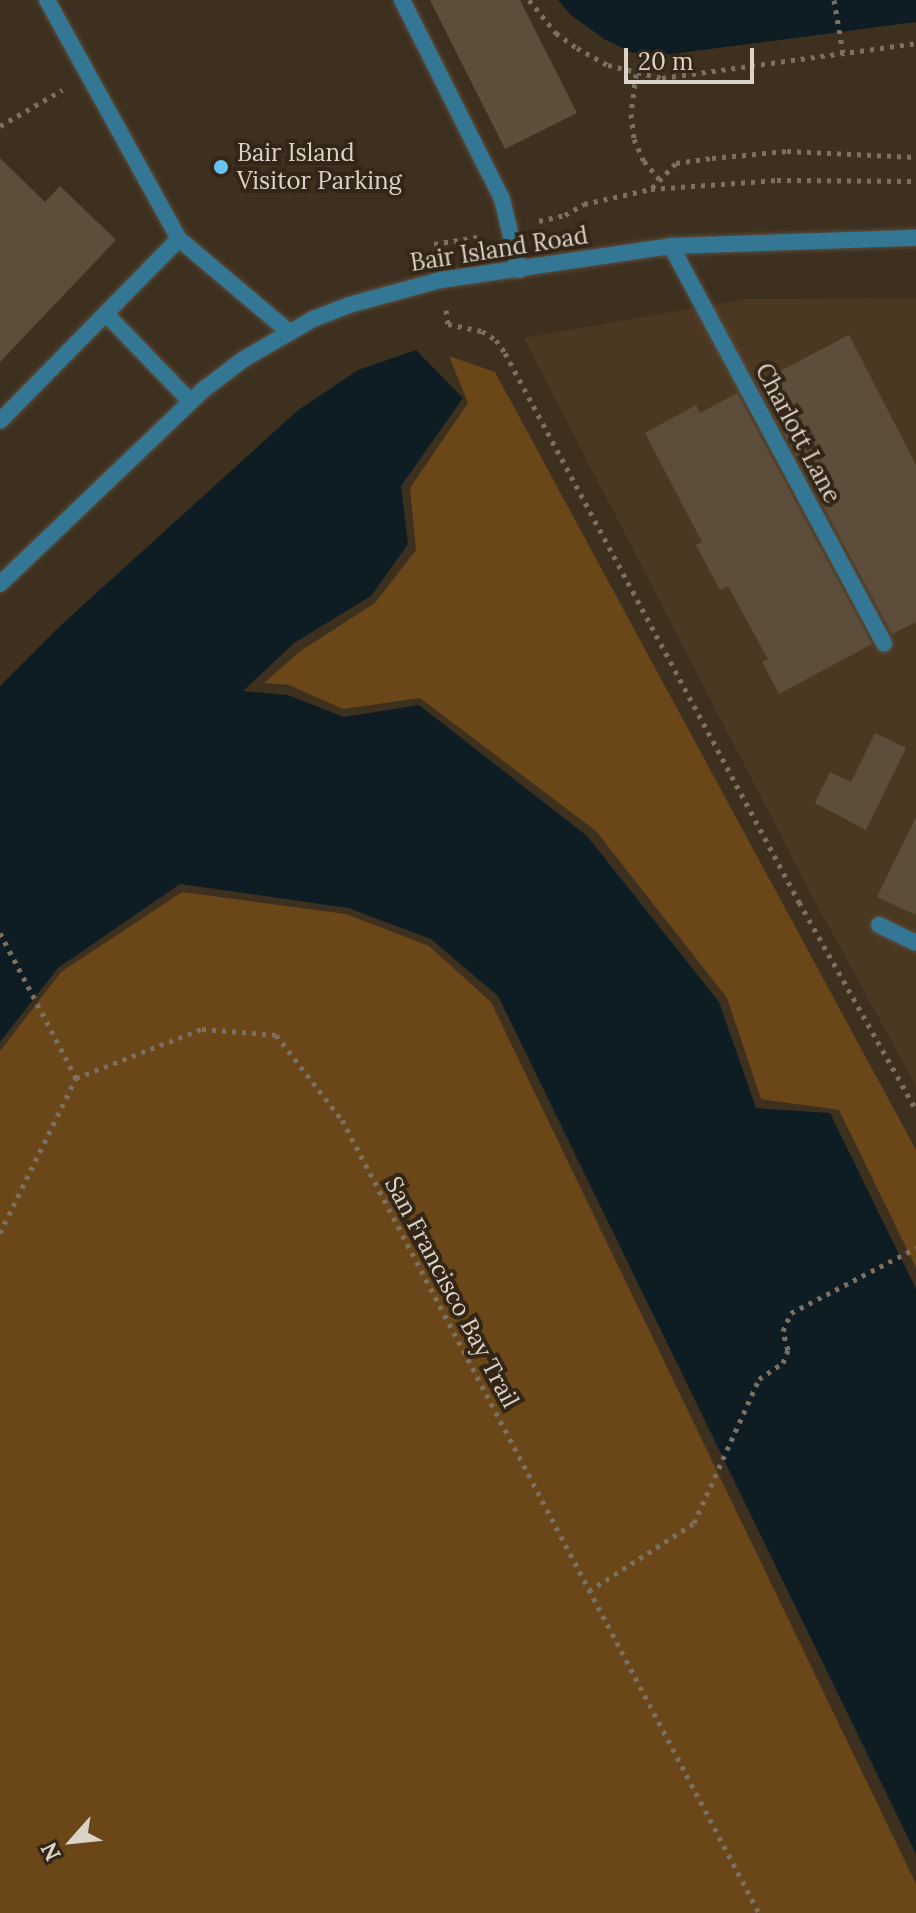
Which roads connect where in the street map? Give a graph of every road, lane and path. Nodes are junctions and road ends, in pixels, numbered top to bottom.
1 (47, 0) edge
2 (402, 0) edge
3 (529, 0) edge
4 (834, 0) edge
5 (916, 43) edge
6 (843, 50) junction
7 (636, 74) junction
8 (87, 75) junction
9 (0, 126) edge
10 (916, 157) edge
11 (660, 180) junction
12 (916, 181) edge
13 (651, 189) junction
14 (535, 222) dead end
15 (473, 238) dead end
16 (916, 238) edge
17 (179, 239) junction
18 (671, 246) junction
19 (436, 249) dead end
20 (519, 270) junction
21 (445, 302) dead end
22 (431, 312) dead end
23 (446, 312) junction
24 (106, 314) junction
25 (289, 332) junction
26 (191, 402) junction
27 (0, 421) edge
28 (0, 584) edge
29 (884, 643) dead end
30 (879, 925) dead end
31 (0, 933) edge
32 (916, 943) edge
33 (76, 1078) junction
34 (916, 1110) edge
35 (0, 1233) edge
36 (916, 1248) edge
37 (589, 1591) junction
38 (759, 1913) edge

1 - 8 street
2 - 20 street
3 - 7 path
4 - 6 path
5 - 6 path
6 - 7 path
7 - 11 path
8 - 9 path
8 - 17 street
10 - 11 path
11 - 13 path
12 - 13 path
13 - 14 path
15 - 19 path
16 - 18 street, Bair Island Road
17 - 24 street
17 - 25 street
18 - 20 street, Bair Island Road
18 - 29 street, Charlott Lane
20 - 25 street, Bair Island Road
21 - 23 path
22 - 23 path
23 - 34 path
24 - 26 street
24 - 27 street
25 - 26 street, Bair Island Road
26 - 28 street, Bair Island Road
30 - 32 street
31 - 33 path
33 - 35 path
33 - 37 path, San Francisco Bay Trail
36 - 37 path
37 - 38 path, San Francisco Bay Trail

